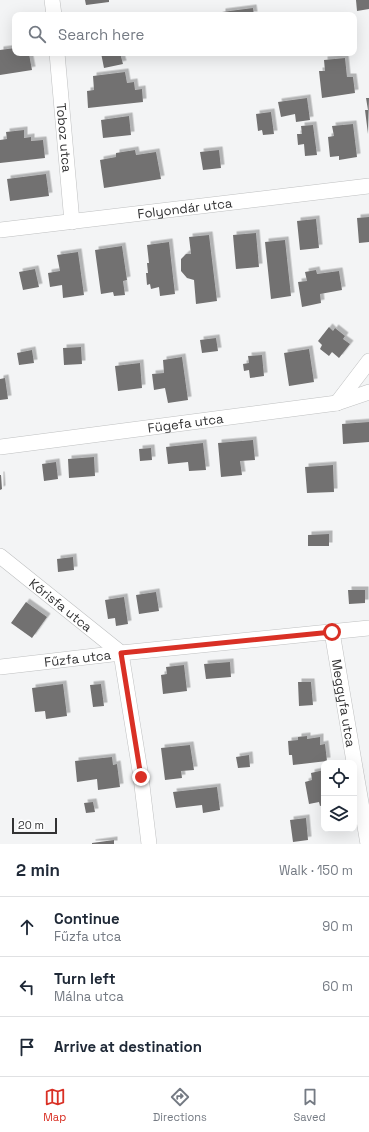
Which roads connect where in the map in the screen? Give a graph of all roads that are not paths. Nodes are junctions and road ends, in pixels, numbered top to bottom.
1 (52, 0) edge
2 (54, 12) edge
3 (57, 56) edge
4 (369, 186) edge
5 (72, 222) junction
6 (0, 230) edge
7 (369, 362) edge
8 (369, 392) edge
9 (338, 403) junction
10 (0, 447) edge
11 (0, 556) edge
12 (369, 628) edge
13 (332, 632) junction
14 (121, 653) junction
15 (0, 667) edge
16 (149, 844) edge
17 (368, 844) edge

1 - 2 street
3 - 5 street, Toboz utca
4 - 5 street, Folyondár utca
5 - 6 street, Folyondár utca
7 - 9 street
8 - 9 street, Fügefa utca
9 - 10 street, Fügefa utca
11 - 14 street, Kőrisfa utca
12 - 13 street, Fűzfa utca
13 - 14 street, Fűzfa utca
13 - 17 street, Meggyfa utca
14 - 15 street, Fűzfa utca
14 - 16 street

